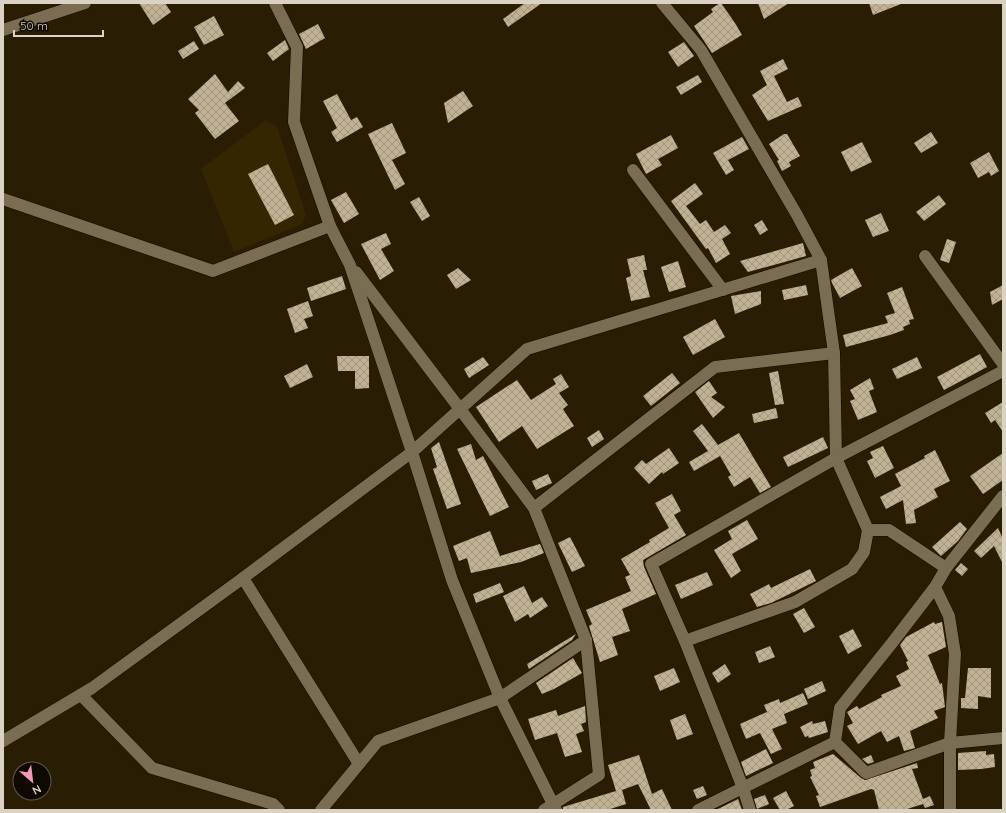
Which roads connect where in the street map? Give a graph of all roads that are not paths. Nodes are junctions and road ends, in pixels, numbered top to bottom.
1 (85, 3) edge
2 (275, 3) edge
3 (662, 3) edge
4 (3, 30) edge
5 (633, 170) dead end
6 (3, 199) edge
7 (330, 226) junction
8 (924, 256) dead end
9 (821, 260) junction
10 (350, 265) junction
11 (723, 290) junction
12 (834, 353) junction
13 (1003, 364) edge
14 (1003, 371) edge
15 (460, 409) junction
16 (412, 452) junction
17 (836, 458) junction
18 (1003, 496) edge
19 (534, 508) junction
20 (868, 530) junction
21 (946, 568) junction
22 (243, 578) junction
23 (935, 587) junction
24 (586, 640) junction
25 (685, 641) junction
26 (81, 695) junction
27 (500, 698) junction
28 (1003, 738) edge
29 (3, 741) edge
30 (834, 742) junction
31 (950, 743) junction
32 (359, 764) junction
33 (743, 788) junction
34 (551, 808) edge
35 (279, 810) edge
36 (321, 810) edge
37 (698, 810) edge
38 (750, 810) edge
39 (950, 810) edge

1 - 4 street
2 - 7 street
3 - 9 street
5 - 11 street
6 - 7 street
7 - 10 street
8 - 13 street
9 - 11 street
9 - 12 street
10 - 15 street
10 - 16 street
11 - 15 street
12 - 17 street
12 - 19 street
14 - 17 street
15 - 16 street
15 - 19 street
16 - 22 street
16 - 27 street
17 - 20 street
17 - 25 street
18 - 21 street
19 - 24 street
20 - 21 street
20 - 25 street
21 - 23 street
22 - 26 street
22 - 32 street
23 - 30 street
23 - 31 street
24 - 27 street
24 - 34 street
25 - 33 street
26 - 29 street
26 - 35 street
27 - 32 street
27 - 34 street
28 - 31 street
30 - 31 street
30 - 33 street
31 - 39 street
32 - 36 street
33 - 37 street
33 - 38 street

